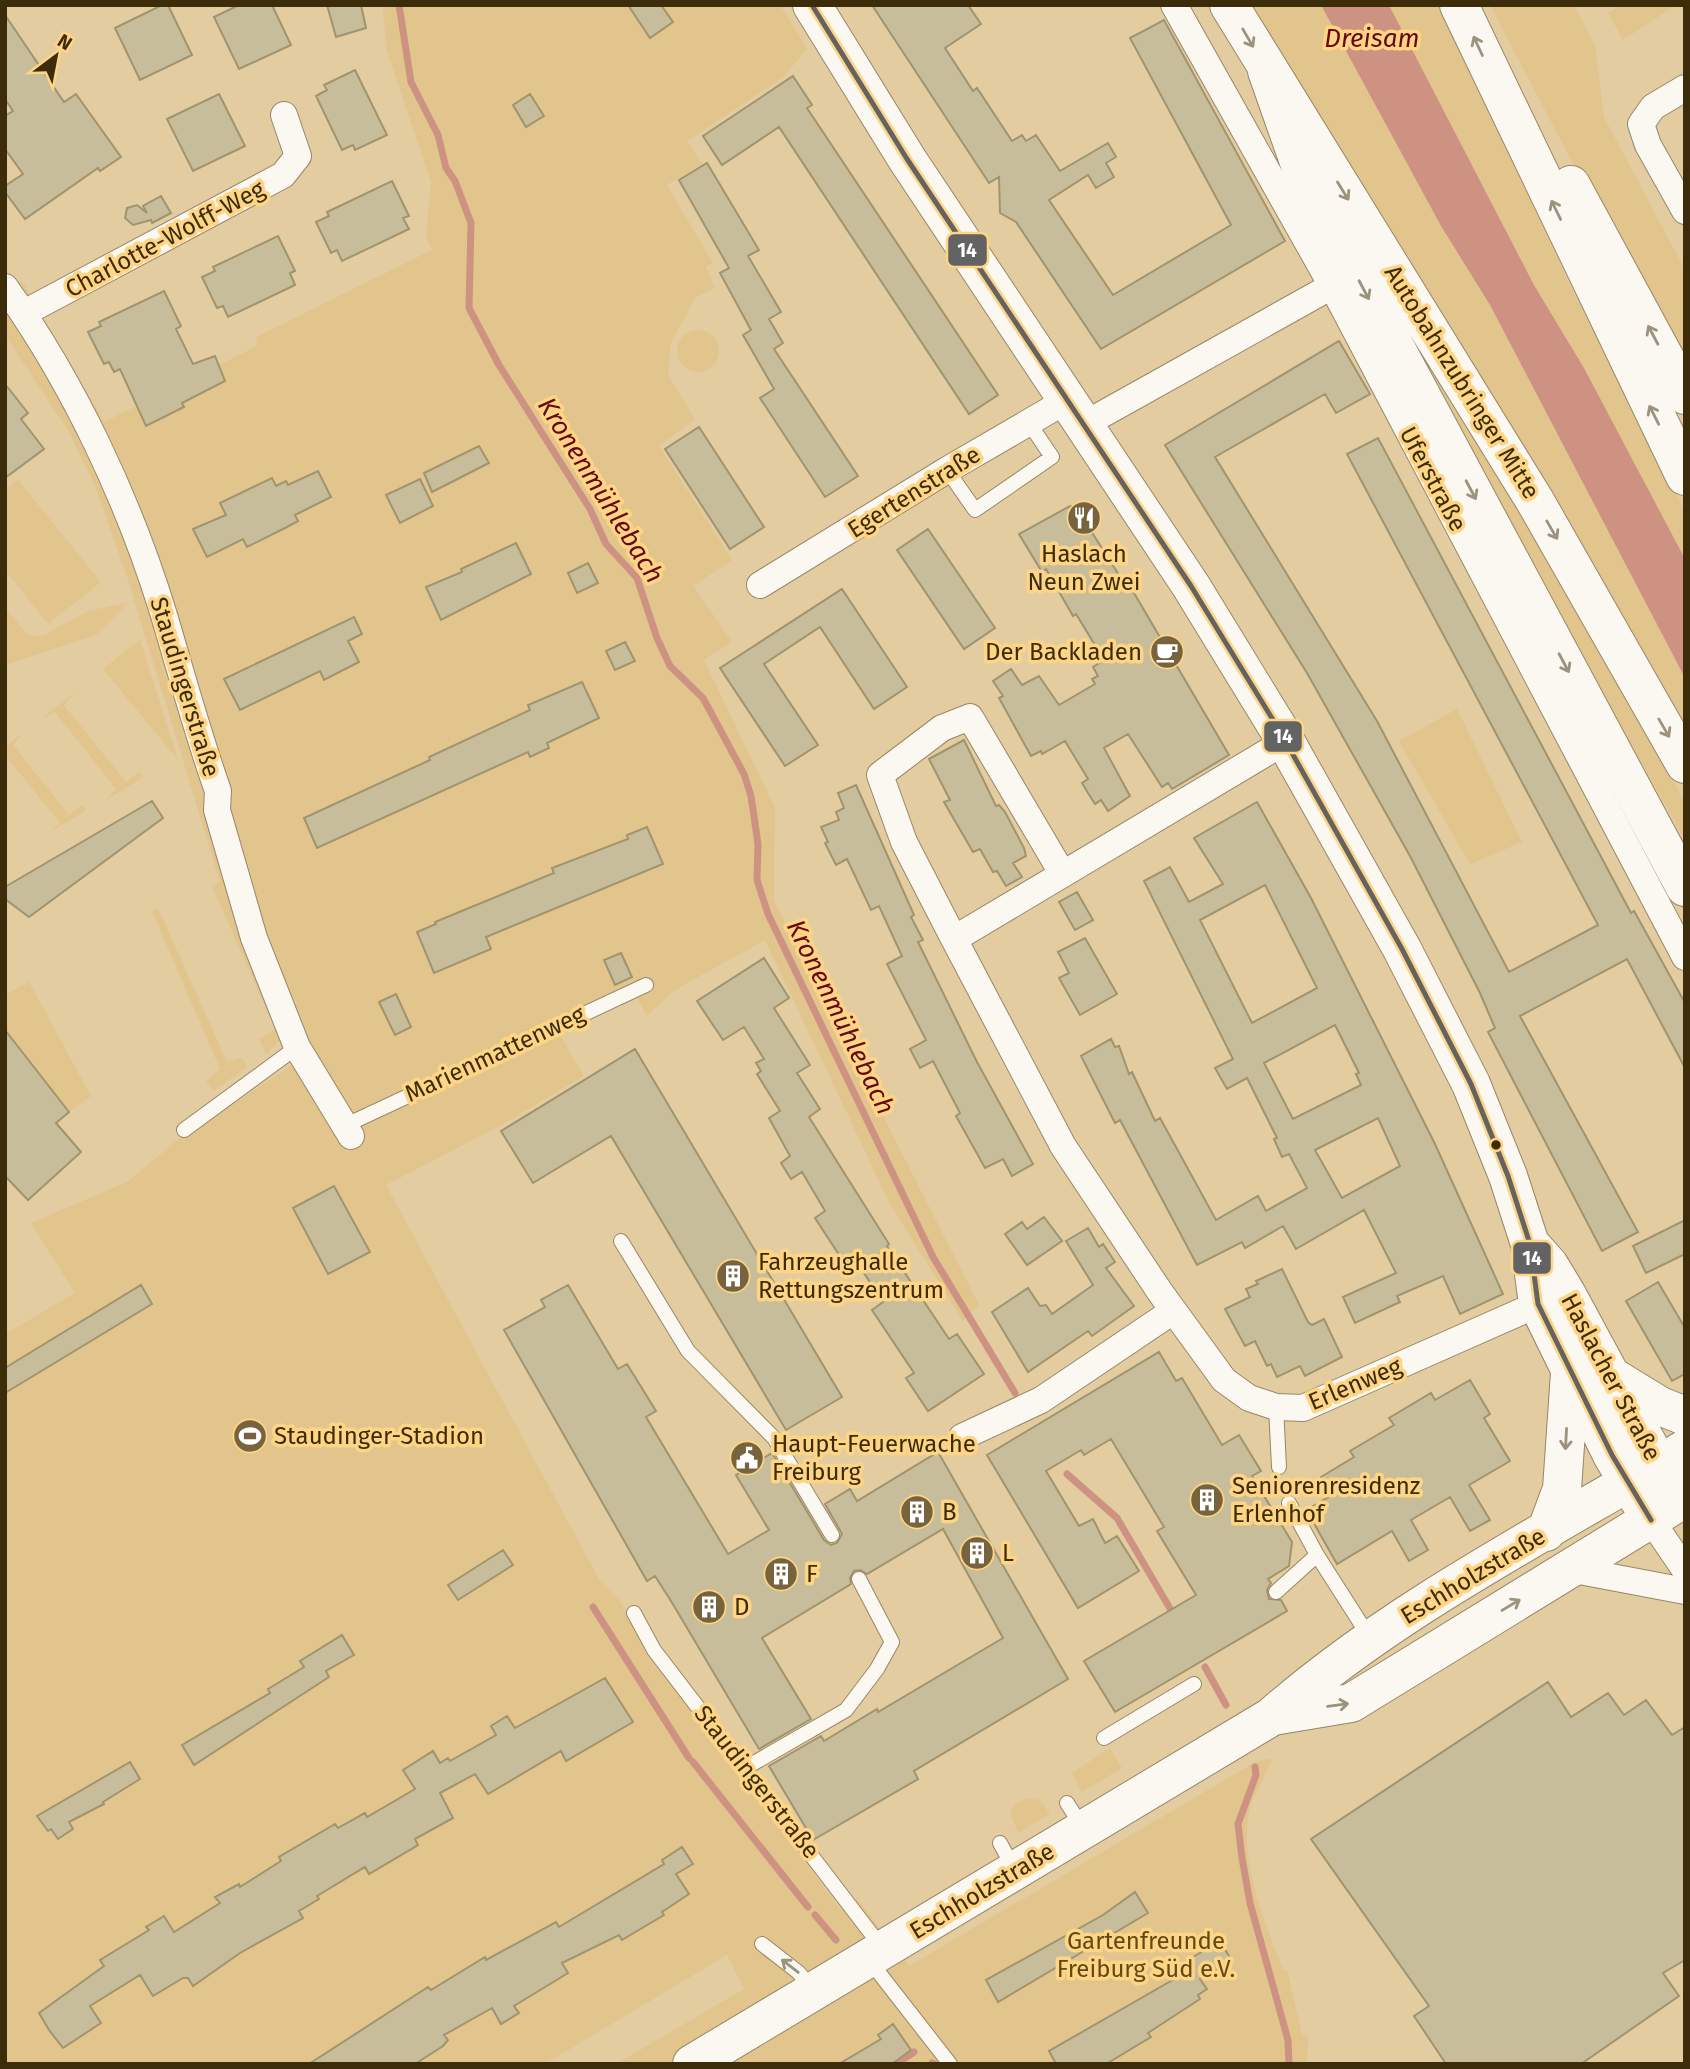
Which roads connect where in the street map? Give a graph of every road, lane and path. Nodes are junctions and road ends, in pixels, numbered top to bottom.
1 (812, 5) edge
2 (1174, 5) edge
3 (1229, 5) edge
4 (1459, 5) edge
5 (1267, 71) junction
6 (1496, 86) junction
7 (1685, 88) edge
8 (284, 115) dead end
9 (1685, 211) edge
10 (1332, 286) junction
11 (5, 287) edge
12 (24, 313) junction
13 (1685, 395) edge
14 (1077, 412) junction
15 (1028, 423) junction
16 (947, 470) junction
17 (1685, 476) edge
18 (760, 585) dead end
19 (1286, 741) junction
20 (1685, 764) edge
21 (1062, 873) junction
22 (1685, 887) edge
23 (954, 939) junction
24 (1685, 957) edge
25 (646, 985) dead end
26 (297, 1047) junction
27 (184, 1130) dead end
28 (349, 1130) joint
29 (621, 1241) dead end
30 (1552, 1298) junction
31 (1173, 1311) junction
32 (1570, 1371) junction
33 (1611, 1376) junction
34 (1276, 1407) junction
35 (1685, 1416) edge
36 (962, 1437) dead end
37 (1279, 1467) dead end
38 (1644, 1474) edge
39 (1563, 1489) junction
40 (1290, 1503) dead end
41 (1675, 1509) edge
42 (1546, 1532) junction
43 (832, 1535) dead end
44 (1317, 1555) junction
45 (1569, 1569) junction
46 (1685, 1570) edge
47 (859, 1579) dead end
48 (1685, 1591) edge
49 (1276, 1592) dead end
50 (634, 1613) dead end
51 (1371, 1639) junction
52 (1194, 1684) dead end
53 (1270, 1717) junction
54 (1104, 1738) dead end
55 (747, 1767) junction
56 (762, 1944) dead end
57 (876, 1954) junction
58 (815, 1991) junction
59 (692, 2064) edge
60 (950, 2064) edge

1 - 14 main road, Haslacher Straße
2 - 10 street, Uferstraße
3 -> 5 main road, Autobahnzubringer Mitte
6 -> 4 main road
5 -> 20 main road, Autobahnzubringer Mitte
5 -> 22 main road
13 -> 6 main road
17 -> 6 main road
7 - 9 street
8 - 12 street, Charlotte-Wolff-Weg
10 - 14 street, Egertenstraße
10 - 24 street, Uferstraße
11 - 12 street, Staudingerstraße
12 - 26 street, Staudingerstraße
14 - 15 street, Egertenstraße
14 - 19 main road, Haslacher Straße
15 - 16 street, Egertenstraße
15 - 16 lane
16 - 18 street, Egertenstraße
19 - 21 street
19 - 30 main road, Haslacher Straße
21 - 23 street
21 - 23 street
23 - 31 street, Erlenweg
25 - 28 lane, Marienmattenweg
26 - 27 lane
26 - 28 street, Staudingerstraße
29 - 43 lane
30 - 32 main road, Haslacher Straße
30 - 33 main road, Haslacher Straße
30 - 34 street, Erlenweg
31 - 34 street, Erlenweg
31 - 36 street
32 - 38 main road, Haslacher Straße
32 -> 39 main road
33 - 35 main road
33 - 38 main road, Haslacher Straße
34 - 37 lane
38 - 39 lane
38 - 41 main road, Haslacher Straße
38 - 42 main road, Eschholzstraße
39 - 42 main road
40 - 44 lane
41 - 45 main road, Eschholzstraße
41 - 46 street, Haslacher Straße
42 - 51 main road, Eschholzstraße
44 - 49 lane
44 - 51 lane
45 - 48 street, Eschholzstraße
53 -> 45 main road, Eschholzstraße
47 - 55 lane
50 - 55 lane, Staudingerstraße
51 - 53 main road, Eschholzstraße
52 - 54 lane
53 - 57 main road, Eschholzstraße
55 - 57 lane, Staudingerstraße
58 -> 56 lane
57 - 58 main road, Eschholzstraße
57 - 60 lane, Staudingerstraße
58 - 59 main road, Eschholzstraße

